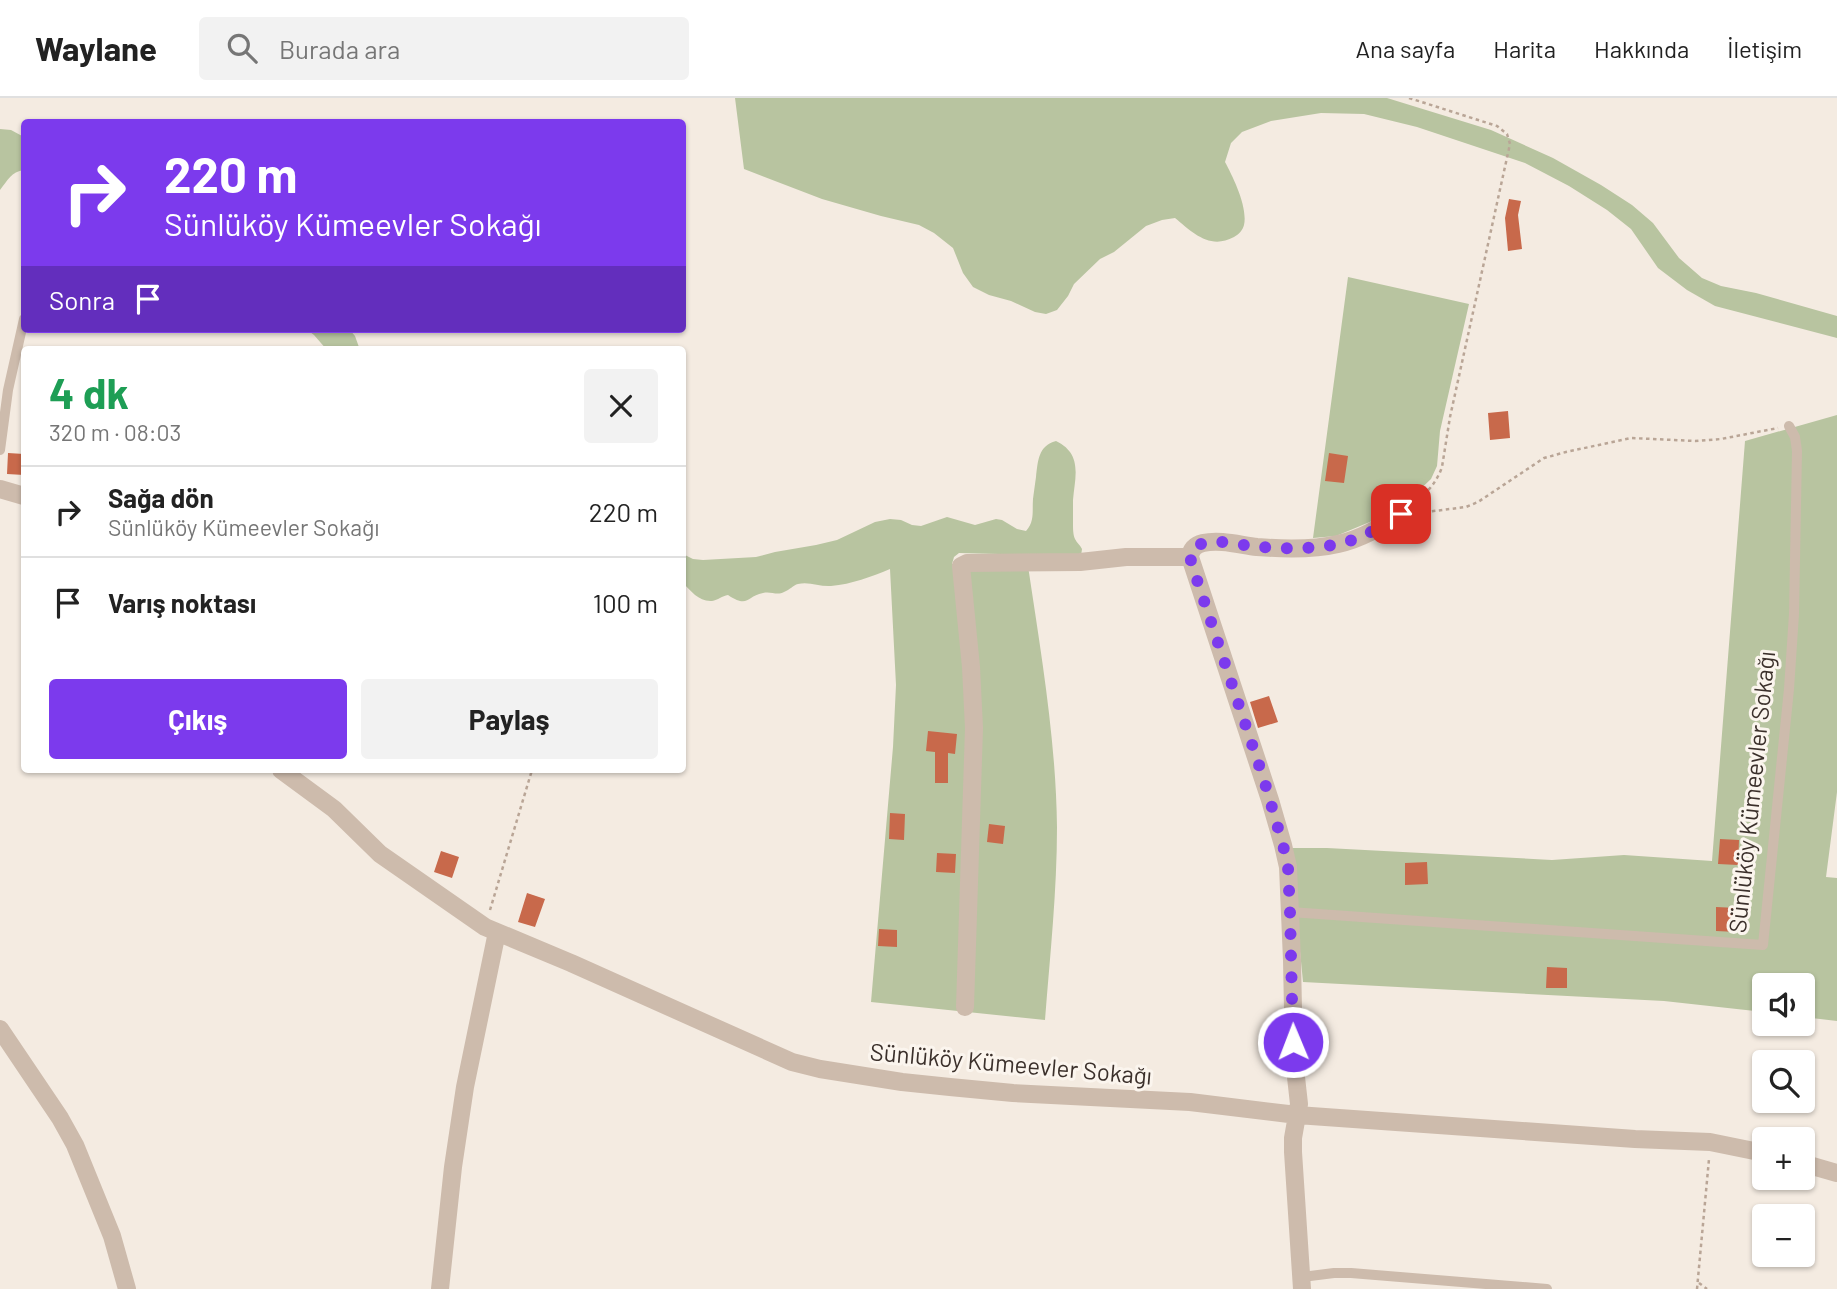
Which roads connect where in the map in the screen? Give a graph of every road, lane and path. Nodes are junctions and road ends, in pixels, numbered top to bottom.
1 (1409, 98) edge
2 (21, 332) edge
3 (1789, 426) joint
4 (0, 450) edge
5 (0, 489) edge
6 (21, 495) edge
7 (1401, 514) junction
8 (1190, 557) junction
9 (285, 773) edge
10 (531, 773) edge
11 (1290, 912) junction
12 (491, 930) junction
13 (965, 1007) dead end
14 (0, 1029) edge
15 (1297, 1115) junction
16 (1710, 1142) junction
17 (1752, 1151) edge
18 (1815, 1167) edge
19 (1837, 1173) edge
20 (1302, 1283) edge
21 (1698, 1283) junction
22 (127, 1289) edge
23 (440, 1289) edge
24 (1546, 1289) edge
25 (1697, 1289) edge
26 (1707, 1289) edge

1 - 7 path
2 - 4 lane
3 - 7 path
3 - 11 lane, Sünlüköy Kümeevler Sokağı
5 - 6 street
7 - 8 street
8 - 11 street
8 - 13 street
9 - 12 street, Sünlüköy Kümeevler Sokağı
10 - 12 path
11 - 15 street
12 - 15 street, Sünlüköy Kümeevler Sokağı
12 - 23 street
14 - 22 street
15 - 16 street, Sünlüköy Kümeevler Sokağı
15 - 20 street
16 - 17 street, Sünlüköy Kümeevler Sokağı
16 - 21 path
18 - 19 street
20 - 24 lane
21 - 25 path
21 - 26 path

